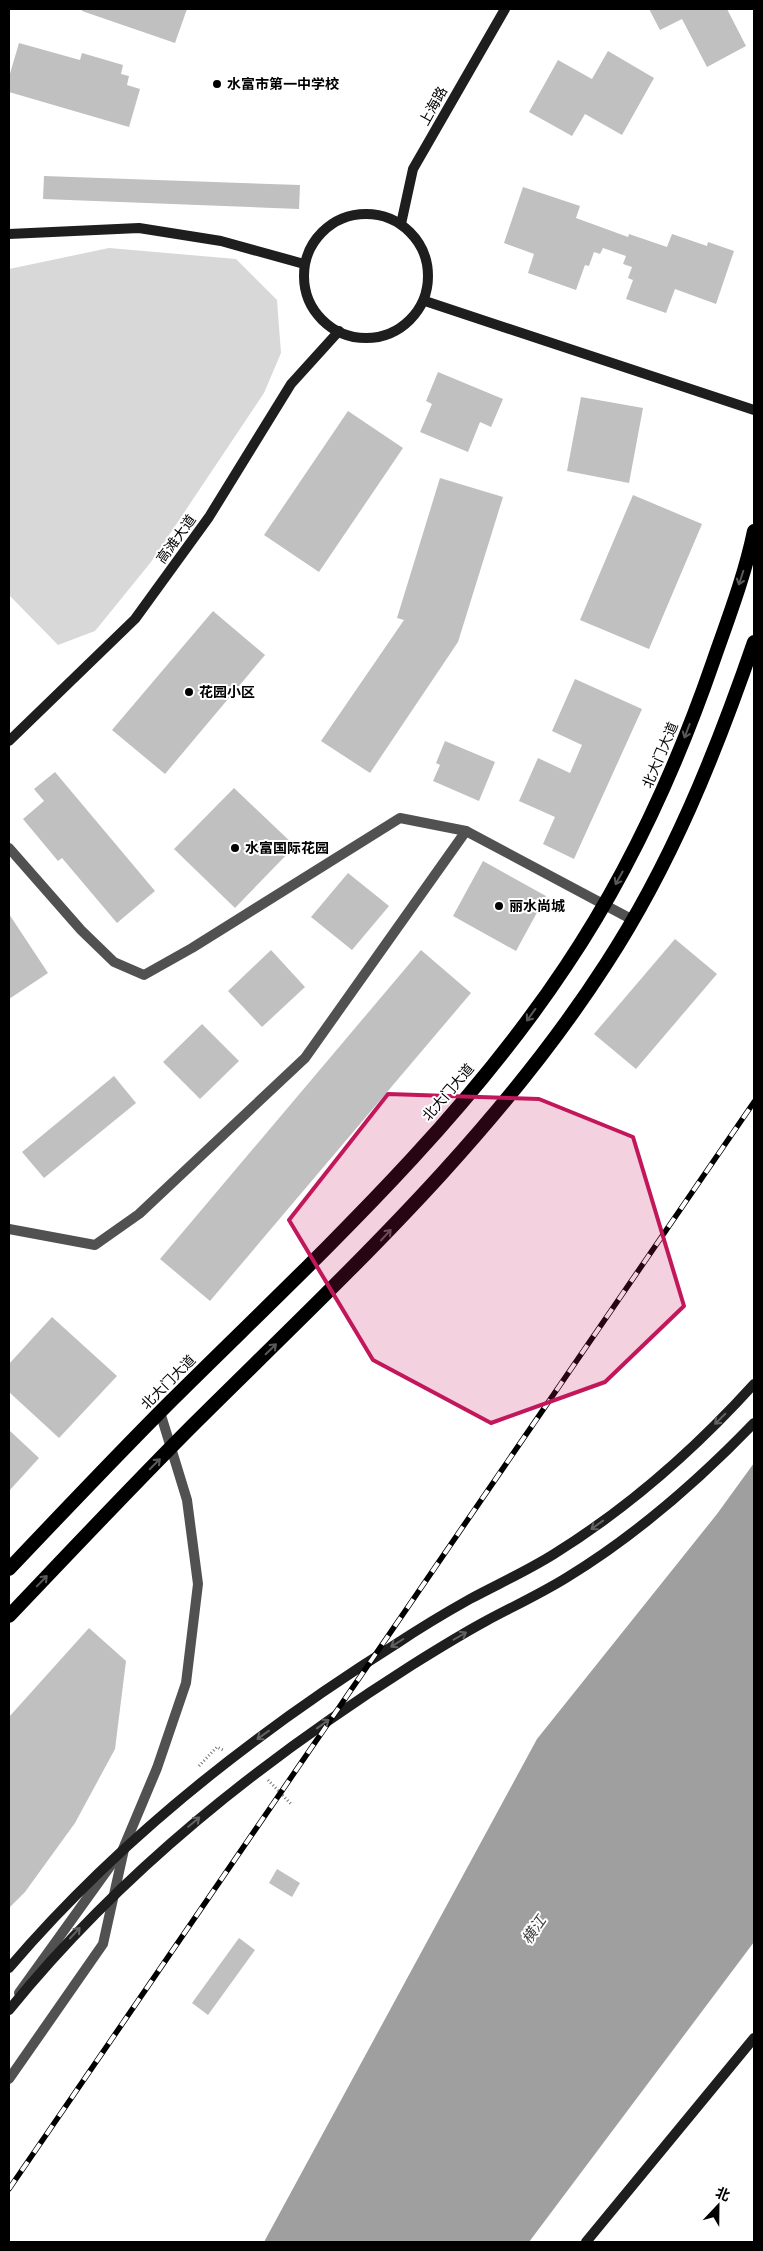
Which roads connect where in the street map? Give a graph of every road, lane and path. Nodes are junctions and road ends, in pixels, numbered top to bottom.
1 (505, 9) edge
2 (401, 224) junction
3 (9, 234) edge
4 (304, 264) junction
5 (426, 301) junction
6 (339, 331) junction
7 (754, 410) edge
8 (754, 531) edge
9 (754, 642) edge
10 (9, 741) edge
11 (466, 832) junction
12 (9, 848) edge
13 (604, 904) junction
14 (633, 920) junction
15 (9, 1229) edge
16 (754, 1384) edge
17 (160, 1412) junction
18 (754, 1423) edge
19 (171, 1448) junction
20 (9, 1568) edge
21 (9, 1616) edge
22 (125, 1846) junction
23 (9, 1968) edge
24 (9, 2008) edge
25 (754, 2038) edge
26 (9, 2079) edge
27 (586, 2242) edge

1 - 2 main road, 上海路
2 - 4 main road
2 - 5 main road
3 - 4 main road
4 - 6 main road
5 - 6 main road
5 - 7 main road
6 - 10 main road, 高滩大道
8 -> 13 highway, 北大门大道
9 - 14 highway
11 - 12 street
11 - 13 street
11 - 15 street
13 - 14 street
13 -> 17 highway, 北大门大道
19 -> 14 highway
16 -> 23 main road
17 - 19 street
17 - 20 highway, 北大门大道
24 -> 18 main road
21 -> 19 highway
19 - 22 street
22 - 24 street
22 - 26 street
25 - 27 main road

